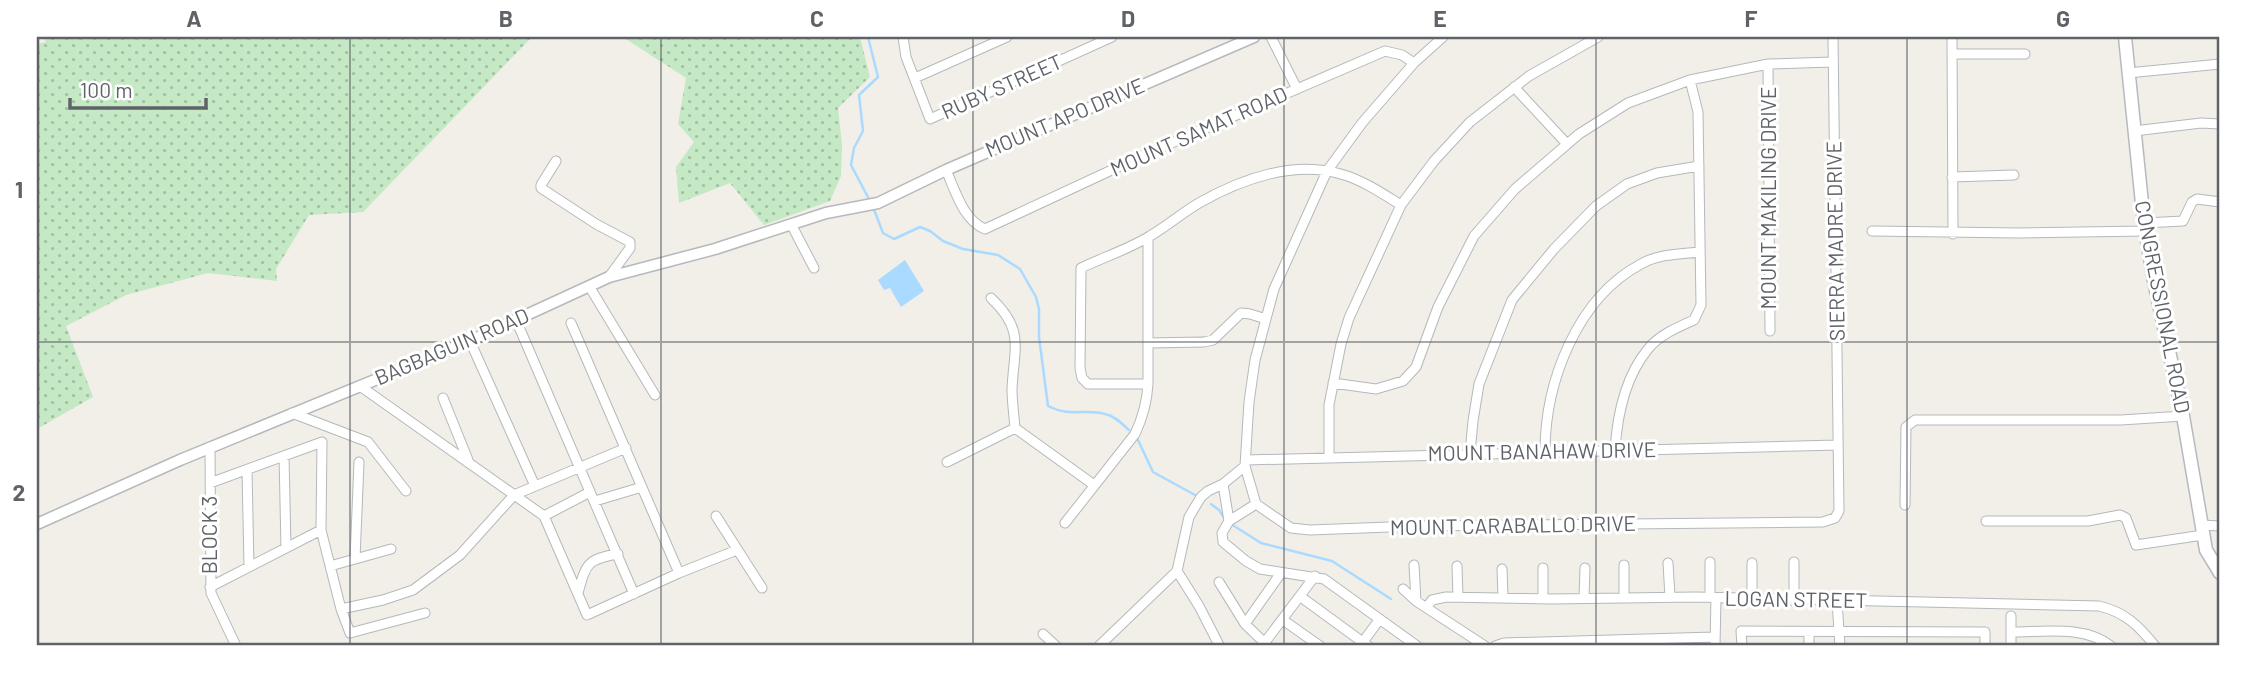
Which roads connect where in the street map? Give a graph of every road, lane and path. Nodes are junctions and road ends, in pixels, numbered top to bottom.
1 (903, 37) edge
2 (1007, 37) edge
3 (1112, 37) edge
4 (1254, 37) edge
5 (1271, 37) edge
6 (1443, 37) edge
7 (1598, 37) edge
8 (1833, 37) edge
9 (2125, 37) edge
10 (1952, 39) dead end
11 (1952, 54) junction
12 (2025, 54) dead end
13 (1833, 62) junction
14 (1414, 63) junction
15 (1768, 64) junction
16 (2220, 64) edge
17 (2128, 73) junction
18 (915, 78) junction
19 (1690, 80) junction
20 (1514, 87) junction
21 (1297, 89) junction
22 (2220, 124) edge
23 (2134, 131) junction
24 (1567, 144) junction
25 (556, 161) dead end
26 (1699, 166) junction
27 (946, 170) junction
28 (1326, 171) junction
29 (2014, 175) dead end
30 (1952, 177) junction
31 (2220, 202) edge
32 (878, 203) joint
33 (1401, 205) junction
34 (791, 224) junction
35 (2145, 227) junction
36 (1872, 232) dead end
37 (1953, 234) junction
38 (1148, 238) junction
39 (1699, 252) junction
40 (814, 268) dead end
41 (609, 277) junction
42 (589, 286) junction
43 (991, 298) dead end
44 (1266, 319) junction
45 (516, 320) junction
46 (571, 323) dead end
47 (1770, 331) dead end
48 (470, 341) junction
49 (1148, 343) junction
50 (1333, 383) junction
51 (1148, 384) junction
52 (360, 386) junction
53 (654, 395) dead end
54 (443, 398) dead end
55 (292, 414) junction
56 (2183, 416) junction
57 (1015, 428) junction
58 (1838, 445) junction
59 (210, 447) junction
60 (626, 448) junction
61 (1615, 451) junction
62 (1545, 452) junction
63 (1470, 453) junction
64 (284, 456) junction
65 (1329, 457) junction
66 (359, 461) dead end
67 (468, 461) junction
68 (947, 462) dead end
69 (1246, 463) junction
70 (580, 467) junction
71 (247, 470) junction
72 (210, 483) junction
73 (1223, 484) junction
74 (1094, 485) junction
75 (535, 486) junction
76 (642, 487) junction
77 (406, 491) dead end
78 (514, 495) junction
79 (593, 497) junction
80 (1256, 504) junction
81 (1905, 505) dead end
82 (544, 516) junction
83 (716, 516) dead end
84 (1229, 521) junction
85 (1986, 521) dead end
86 (1823, 522) joint
87 (1065, 523) dead end
88 (37, 524) edge
89 (2220, 526) edge
90 (321, 530) junction
91 (2202, 530) junction
92 (286, 548) junction
93 (391, 549) dead end
94 (737, 550) junction
95 (618, 554) junction
96 (355, 559) junction
97 (1710, 562) dead end
98 (1794, 562) dead end
99 (1668, 563) dead end
100 (1752, 563) dead end
101 (1414, 565) dead end
102 (1624, 565) dead end
103 (330, 566) junction
104 (1457, 566) dead end
105 (248, 567) junction
106 (1543, 568) dead end
107 (1585, 568) dead end
108 (1502, 569) dead end
109 (1177, 571) junction
110 (679, 573) junction
111 (1281, 573) junction
112 (2220, 573) edge
113 (1314, 576) junction
114 (1219, 582) dead end
115 (210, 587) junction
116 (762, 588) dead end
117 (1403, 589) dead end
118 (578, 593) junction
119 (634, 594) junction
120 (1301, 597) junction
121 (1458, 597) junction
122 (1503, 597) junction
123 (1624, 597) junction
124 (1670, 597) junction
125 (1584, 598) junction
126 (1713, 598) junction
127 (1543, 599) junction
128 (1752, 600) junction
129 (1416, 601) junction
130 (1794, 601) junction
131 (1837, 601) junction
132 (1427, 607) junction
133 (341, 609) junction
134 (425, 614) dead end
135 (2011, 616) dead end
136 (1283, 620) junction
137 (1379, 620) junction
138 (1245, 624) junction
139 (1809, 632) junction
140 (1839, 632) junction
141 (2011, 632) junction
142 (1043, 634) dead end
143 (1715, 642) edge
144 (1265, 645) edge
145 (1364, 645) edge
146 (236, 646) edge
147 (1056, 646) edge
148 (1099, 646) edge
149 (1217, 646) edge
150 (1320, 646) edge
151 (1417, 646) edge
152 (1485, 646) edge
153 (1495, 646) edge
154 (1742, 646) edge
155 (1810, 646) edge
156 (1840, 646) edge
157 (1985, 646) edge
158 (2011, 646) edge
159 (2112, 646) edge
160 (2155, 646) edge

1 - 18 street
2 - 18 street
3 - 18 street, RUBY STREET
4 - 27 street, MOUNT APO DRIVE
5 - 21 street
6 - 14 street
7 - 20 street
8 - 13 street, SIERRA MADRE DRIVE
9 - 17 main road, CONGRESSIONAL ROAD
10 - 11 street
11 - 12 street
11 - 30 street
13 - 15 street
13 - 58 street, SIERRA MADRE DRIVE
14 - 21 street, MOUNT SAMAT ROAD
14 - 28 street
15 - 19 street
15 - 47 street, MOUNT MAKILING DRIVE
16 - 17 street
17 - 23 main road, CONGRESSIONAL ROAD
19 - 24 street
19 - 26 street
20 - 24 street
20 - 33 street
21 - 27 street, MOUNT SAMAT ROAD
22 - 23 street
23 - 35 main road, CONGRESSIONAL ROAD
24 - 50 street
25 - 41 street
26 - 39 street
26 - 63 street
27 - 32 street, MOUNT APO DRIVE
28 - 33 street
28 - 38 street
28 - 44 street
29 - 30 street
30 - 37 street
31 - 35 street
32 - 34 street, BAGBAGUIN ROAD
33 - 50 street
34 - 40 street
34 - 41 street, BAGBAGUIN ROAD
35 - 37 street
35 - 56 main road, CONGRESSIONAL ROAD
36 - 37 street
38 - 49 street
38 - 51 street
39 - 61 street
39 - 62 street
41 - 42 street, BAGBAGUIN ROAD
42 - 45 street, BAGBAGUIN ROAD
42 - 53 street
43 - 57 street
44 - 49 street
44 - 69 street
45 - 48 street, BAGBAGUIN ROAD
45 - 70 street
46 - 60 street
48 - 52 street, BAGBAGUIN ROAD
48 - 75 street
49 - 51 street
50 - 65 street
51 - 74 street
52 - 55 street, BAGBAGUIN ROAD
52 - 67 street
54 - 67 street
55 - 59 street, BAGBAGUIN ROAD
55 - 77 street
56 - 81 street
56 - 91 main road, CONGRESSIONAL ROAD
57 - 68 street
57 - 74 street
58 - 61 street, MOUNT BANAHAW DRIVE
58 - 86 street, SIERRA MADRE DRIVE
59 - 72 street, BLOCK 3
59 - 88 street, BAGBAGUIN ROAD
60 - 70 street
60 - 76 street
61 - 62 street, MOUNT BANAHAW DRIVE
62 - 63 street, MOUNT BANAHAW DRIVE
63 - 65 street, MOUNT BANAHAW DRIVE
64 - 71 street
64 - 90 street
64 - 92 street
65 - 69 street, MOUNT BANAHAW DRIVE
66 - 96 street
67 - 78 street
69 - 73 street
69 - 80 street
70 - 75 street
70 - 79 street
71 - 72 street
71 - 105 street
72 - 115 street, BLOCK 3
73 - 84 street
73 - 109 street
74 - 87 street
75 - 78 street
76 - 79 street
76 - 110 street
78 - 82 street
78 - 133 street
79 - 82 street
79 - 95 street
80 - 84 street
80 - 86 street, MOUNT CARABALLO DRIVE
82 - 118 street
83 - 94 street
84 - 111 street
85 - 91 street
89 - 91 street
90 - 92 street
90 - 103 street
91 - 112 main road, CONGRESSIONAL ROAD
92 - 105 street
93 - 96 street
94 - 110 street
94 - 116 street
95 - 118 street
95 - 119 street
96 - 103 street
97 - 126 street
98 - 130 street
99 - 124 street
100 - 128 street
101 - 129 street
102 - 123 street
103 - 133 street
104 - 121 street
105 - 115 street
106 - 127 street
107 - 125 street
108 - 122 street
109 - 148 street
109 - 149 street
110 - 119 street
111 - 113 street
111 - 138 street
113 - 120 street
113 - 137 street
114 - 138 street
115 - 146 street
117 - 129 street
118 - 119 street
120 - 136 street
120 - 145 street
121 - 122 street, LOGAN STREET
121 - 132 street, LOGAN STREET
122 - 127 street, LOGAN STREET
123 - 124 street, LOGAN STREET
123 - 125 street, LOGAN STREET
124 - 126 street, LOGAN STREET
125 - 127 street, LOGAN STREET
126 - 128 street, LOGAN STREET
126 - 143 street
128 - 130 street, LOGAN STREET
129 - 132 street
130 - 131 street, LOGAN STREET
131 - 140 street
131 - 160 street, LOGAN STREET
132 - 152 street
133 - 134 street
135 - 141 street
136 - 144 street
136 - 150 street
137 - 145 street
137 - 151 street
138 - 144 street
139 - 140 street
139 - 154 street
139 - 155 street
140 - 156 street
140 - 157 street
141 - 158 street
141 - 159 street
142 - 147 street
143 - 153 street

